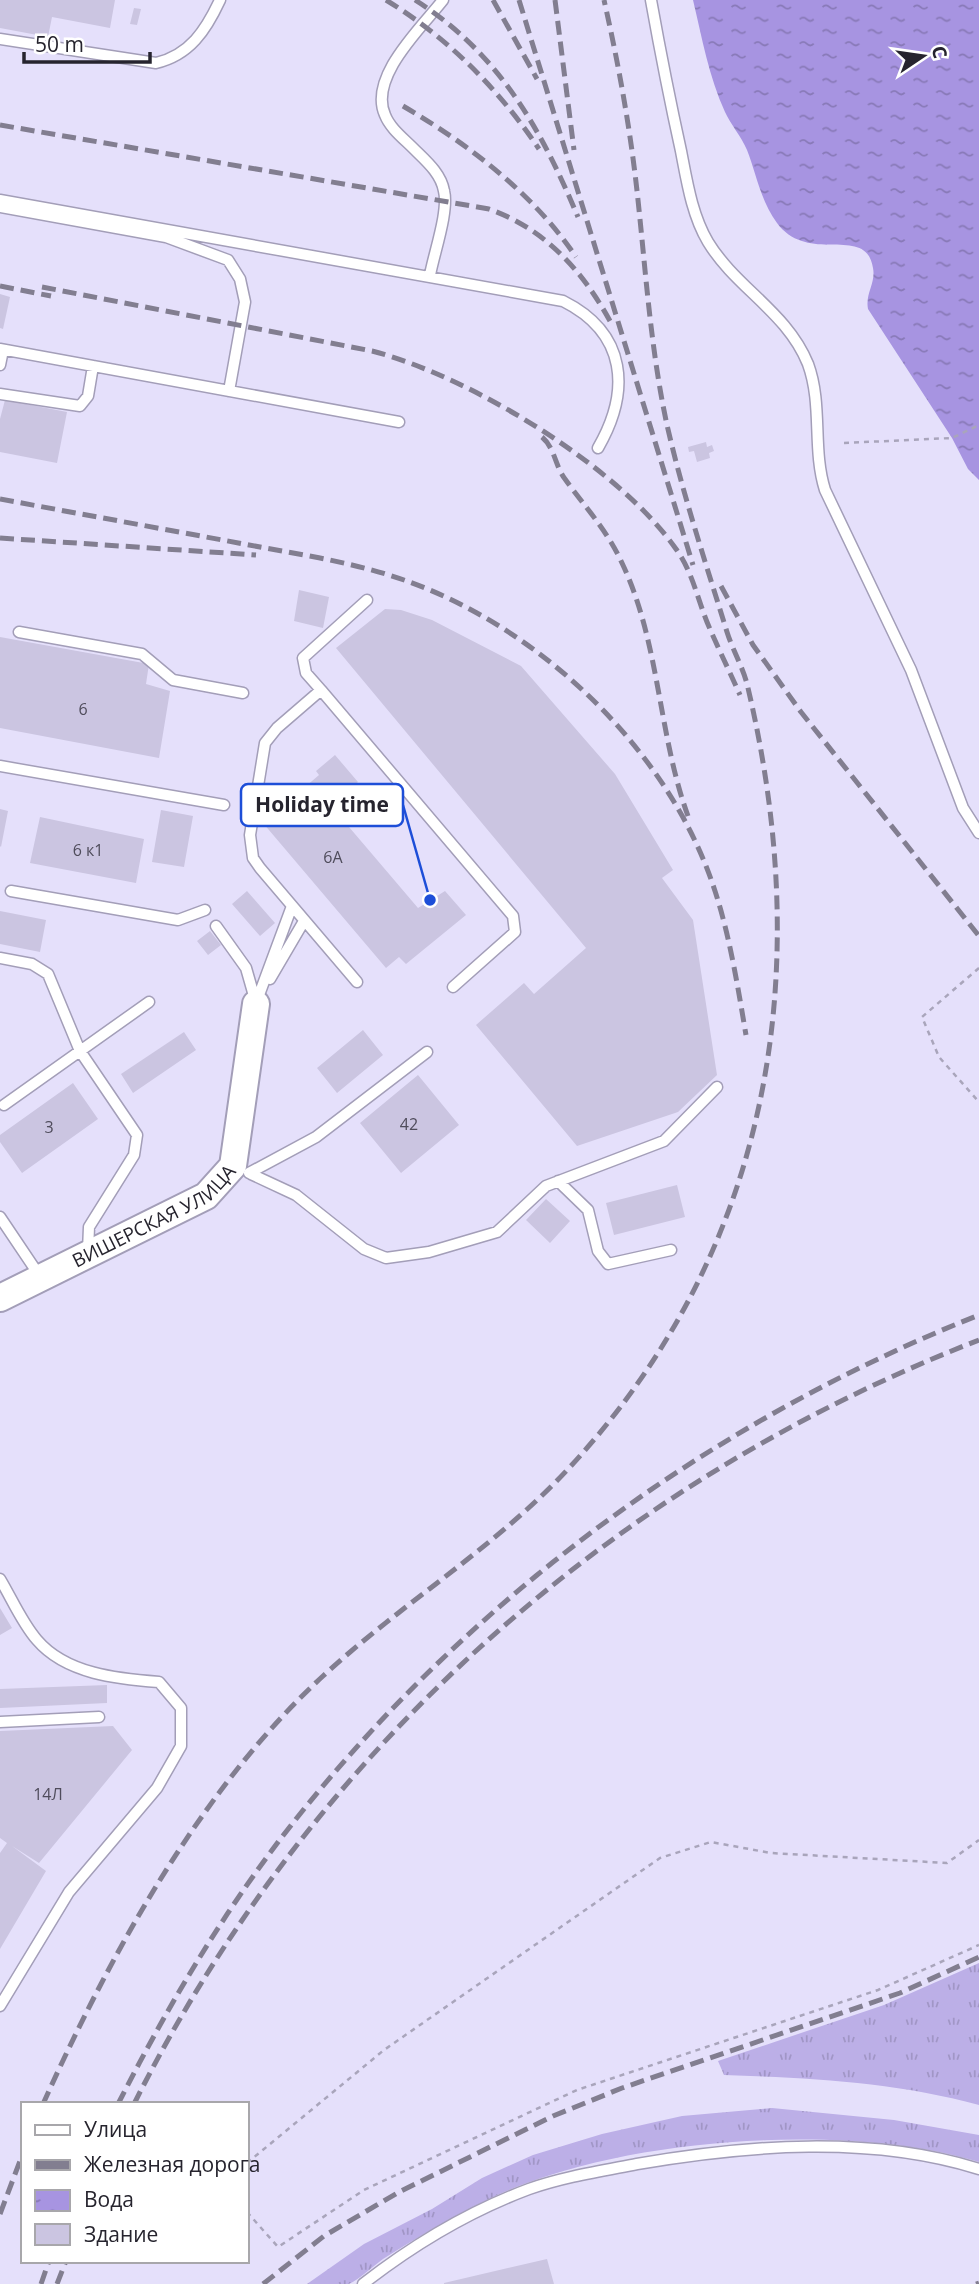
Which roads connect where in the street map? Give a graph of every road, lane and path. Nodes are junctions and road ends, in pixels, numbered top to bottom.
1 (220, 0) edge
2 (443, 0) edge
3 (651, 0) edge
4 (0, 39) edge
5 (0, 200) edge
6 (0, 207) edge
7 (430, 275) junction
8 (1, 350) edge
9 (0, 365) edge
10 (93, 366) junction
11 (229, 391) junction
12 (0, 394) edge
13 (399, 422) dead end
14 (979, 425) edge
15 (844, 443) dead end
16 (598, 448) dead end
17 (368, 600) dead end
18 (19, 632) dead end
19 (321, 690) junction
20 (243, 692) dead end
21 (0, 766) edge
22 (224, 805) dead end
23 (979, 833) edge
24 (11, 891) dead end
25 (292, 906) junction
26 (205, 910) dead end
27 (304, 921) junction
28 (216, 926) dead end
29 (0, 958) edge
30 (979, 968) edge
31 (357, 982) dead end
32 (453, 987) dead end
33 (149, 1002) dead end
34 (256, 1003) junction
35 (80, 1051) junction
36 (427, 1052) dead end
37 (717, 1087) dead end
38 (979, 1102) edge
39 (4, 1105) dead end
40 (242, 1170) junction
41 (558, 1181) junction
42 (0, 1217) edge
43 (671, 1250) dead end
44 (88, 1255) junction
45 (41, 1278) junction
46 (0, 1298) edge
47 (0, 1579) edge
48 (99, 1717) dead end
49 (0, 1722) edge
50 (979, 1840) edge
51 (979, 1945) edge
52 (0, 2006) edge
53 (248, 2162) edge
54 (979, 2169) edge
55 (248, 2213) edge
56 (363, 2284) edge

1 - 4 lane
2 - 7 lane
3 - 23 lane
5 - 7 lane
6 - 11 lane
7 - 16 lane
8 - 9 lane
8 - 10 lane
10 - 11 lane
10 - 12 lane
11 - 13 lane
14 - 15 path
17 - 19 lane
18 - 20 lane
19 - 25 lane
19 - 32 lane
21 - 22 lane
24 - 26 lane
25 - 27 lane
25 - 34 lane
27 - 31 lane
27 - 34 lane
28 - 34 lane
29 - 35 lane
30 - 38 path
33 - 35 lane
34 - 40 street, ВИШЕРСКАЯ УЛИЦА
35 - 39 lane
35 - 44 lane
36 - 40 lane
37 - 41 lane
40 - 41 lane
40 - 44 street, ВИШЕРСКАЯ УЛИЦА
41 - 43 lane
42 - 45 lane
44 - 45 street, ВИШЕРСКАЯ УЛИЦА
45 - 46 street, ВИШЕРСКАЯ УЛИЦА
47 - 52 lane
48 - 49 lane
50 - 53 path
51 - 55 path
54 - 56 lane

